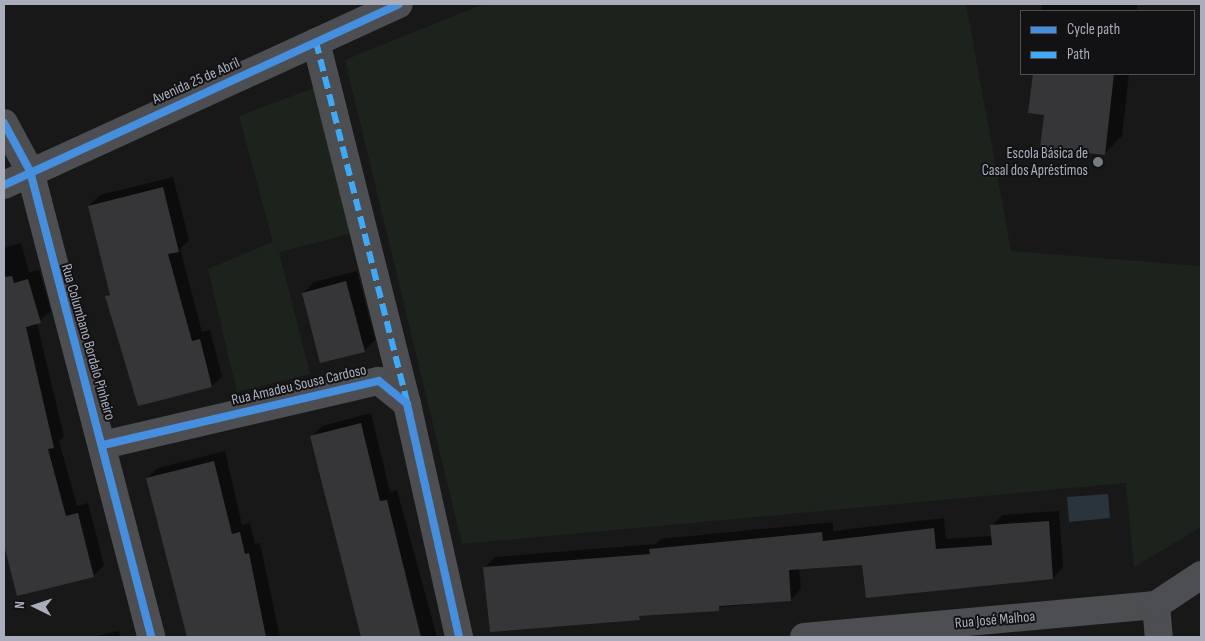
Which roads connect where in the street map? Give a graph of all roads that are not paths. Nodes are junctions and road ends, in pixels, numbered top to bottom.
1 (399, 4) edge
2 (316, 42) junction
3 (4, 123) edge
4 (30, 171) junction
5 (4, 184) edge
6 (407, 404) junction
7 (103, 445) junction
8 (1201, 575) edge
9 (1156, 605) junction
10 (151, 637) edge
11 (459, 637) edge
12 (804, 637) edge
13 (1159, 637) edge

1 - 2 street, Avenida 25 de Abril
2 - 4 street, Avenida 25 de Abril
2 - 6 street
3 - 4 street, Rua Columbano Bordalo Pinheiro
4 - 5 street, Avenida 25 de Abril
4 - 7 street, Rua Columbano Bordalo Pinheiro
6 - 7 street, Rua Amadeu Sousa Cardoso
6 - 11 street
7 - 10 street, Rua Columbano Bordalo Pinheiro
8 - 9 street
9 - 12 street, Rua José Malhoa
9 - 13 street

